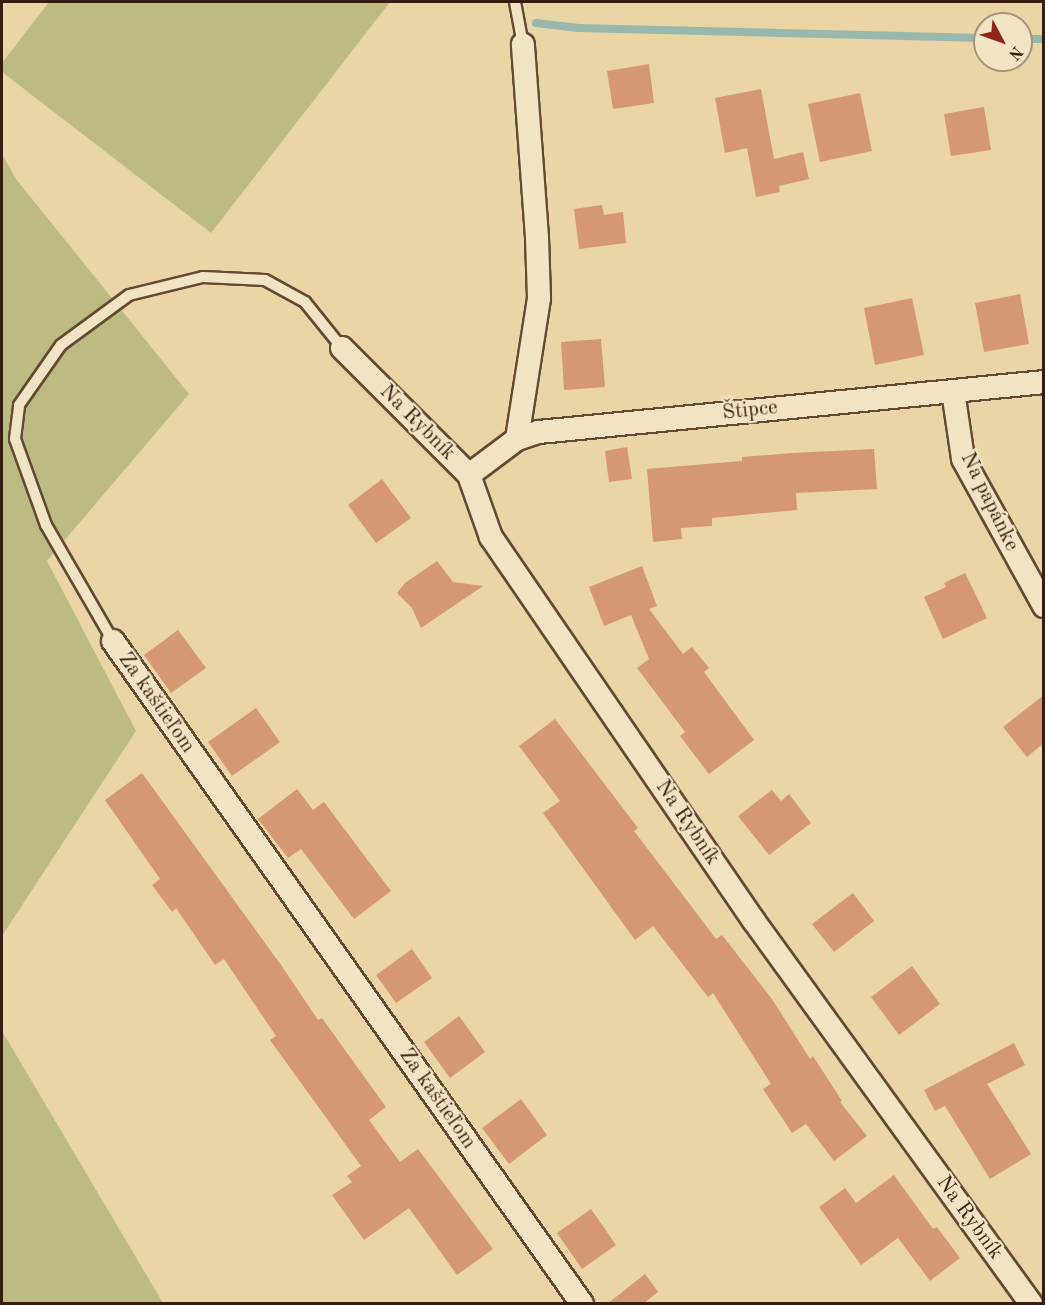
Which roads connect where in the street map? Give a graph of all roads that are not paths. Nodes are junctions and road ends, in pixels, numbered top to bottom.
1 (515, 2) edge
2 (522, 45) joint
3 (342, 348) joint
4 (1044, 382) edge
5 (953, 391) junction
6 (517, 439) junction
7 (468, 475) junction
8 (1044, 606) edge
9 (113, 642) joint
10 (582, 1304) edge
11 (1031, 1304) edge

1 - 2 lane
2 - 6 street
3 - 7 street, Na Rybník
3 - 9 lane, Za kaštieľom
4 - 5 street, Štipce
5 - 6 street, Štipce
5 - 8 street, Na papánke
6 - 7 street, Štipce
7 - 11 street, Na Rybník
9 - 10 street, Za kaštieľom

